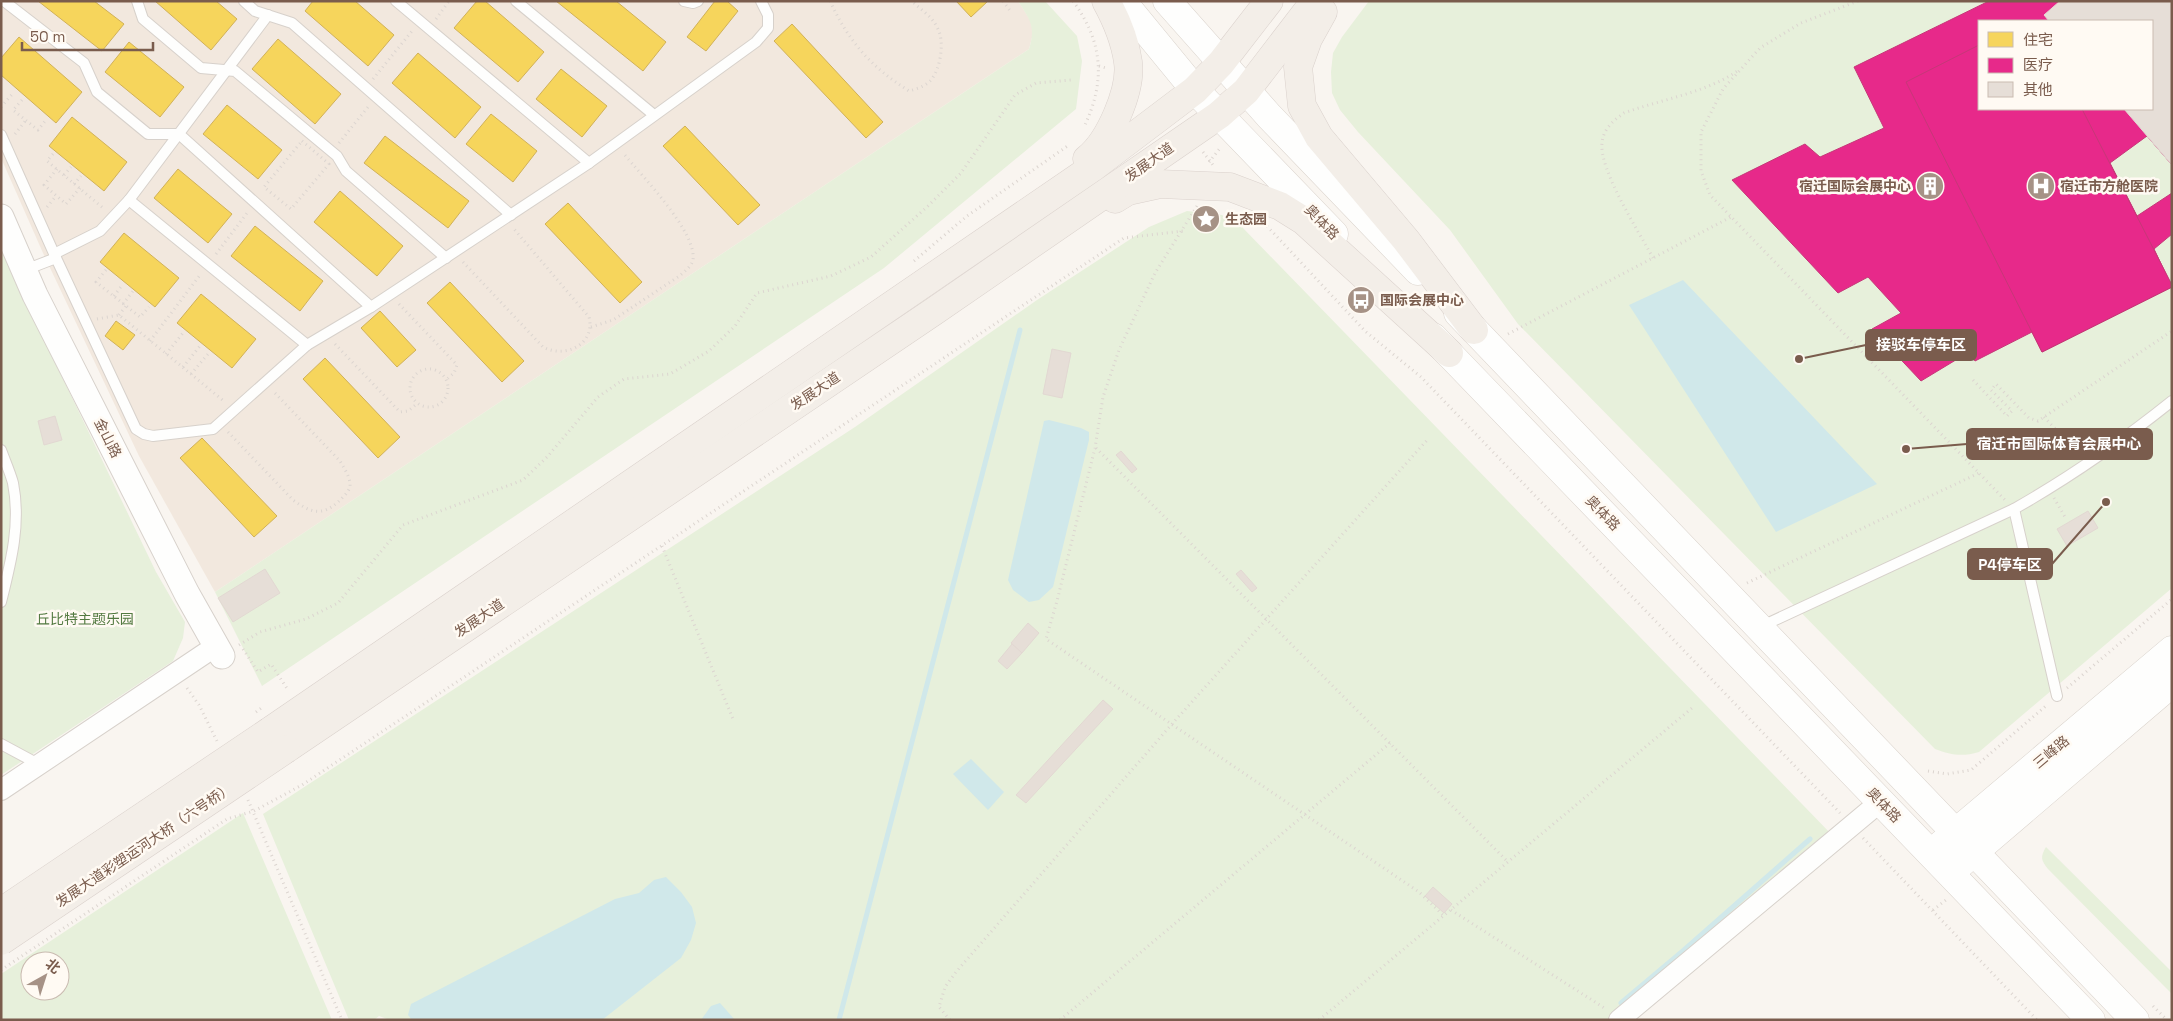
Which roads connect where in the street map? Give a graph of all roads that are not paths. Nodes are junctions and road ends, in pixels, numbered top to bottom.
1 (4, 1) edge
2 (137, 1) edge
3 (244, 1) edge
4 (396, 1) edge
5 (516, 1) edge
6 (684, 1) edge
7 (698, 1) edge
8 (761, 1) edge
9 (1106, 1) edge
10 (1122, 1) edge
11 (1167, 1) edge
12 (1269, 1) edge
13 (1315, 1) edge
14 (1329, 1) edge
15 (268, 15) junction
16 (1221, 63) junction
17 (226, 70) junction
18 (1195, 90) junction
19 (1246, 91) junction
20 (654, 115) junction
21 (1219, 115) junction
22 (179, 134) junction
23 (1, 135) edge
24 (589, 163) junction
25 (130, 200) junction
26 (1, 217) edge
27 (508, 217) junction
28 (450, 255) junction
29 (55, 256) junction
30 (24, 271) junction
31 (914, 276) junction
32 (371, 307) junction
33 (933, 312) junction
34 (1474, 330) junction
35 (306, 345) junction
36 (1449, 353) junction
37 (2172, 401) edge
38 (1, 450) edge
39 (2014, 509) junction
40 (1, 602) edge
41 (1760, 628) junction
42 (226, 649) joint
43 (2172, 650) edge
44 (2172, 682) edge
45 (2058, 696) road end
46 (273, 729) junction
47 (1, 744) edge
48 (40, 764) junction
49 (1, 790) edge
50 (1880, 802) junction
51 (1965, 842) junction
52 (1930, 854) junction
53 (1949, 873) junction
54 (1, 912) edge
55 (1, 941) edge
56 (1620, 1019) edge
57 (2091, 1020) edge
58 (2135, 1020) edge

1 - 22 lane
2 - 17 lane
3 - 15 lane
4 - 24 lane
5 - 20 lane
6 - 7 lane
8 - 20 lane
9 - 31 main road
10 - 18 main road, 奥体路
11 - 16 main road
12 - 16 main road, 发展大道
13 - 19 main road, 发展大道
14 - 34 main road
15 - 17 lane
15 - 27 lane
16 - 18 main road, 发展大道
16 - 19 main road
17 - 22 lane
17 - 28 lane
18 - 21 main road, 奥体路
18 - 31 main road, 发展大道
19 - 21 main road, 发展大道
19 - 34 main road
20 - 24 lane
21 - 33 main road, 发展大道
21 - 36 main road, 奥体路
22 - 25 lane
22 - 32 lane
23 - 29 lane
24 - 27 lane
25 - 29 lane
25 - 35 lane
26 - 30 street, 金山路
27 - 28 lane
28 - 32 lane
29 - 30 lane
29 - 35 lane
30 - 42 street, 金山路
31 - 46 main road, 发展大道
32 - 35 lane
33 - 36 main road
33 - 46 main road, 发展大道
34 - 41 main road
36 - 50 main road, 奥体路
37 - 39 lane
38 - 40 lane
39 - 41 lane
39 - 45 lane
41 - 51 main road
42 - 48 street
43 - 51 main road, 三峰路
44 - 51 main road, 三峰路
46 - 54 main road, 发展大道彩塑运河大桥（六号桥）, bridge
46 - 55 main road, 发展大道彩塑运河大桥（六号桥）, bridge
47 - 48 lane
48 - 49 street
50 - 52 main road, 奥体路
50 - 56 street
51 - 52 main road, 三峰路
51 - 53 main road, 三峰路
51 - 58 main road
52 - 53 main road, 奥体路
53 - 57 main road, 奥体路

